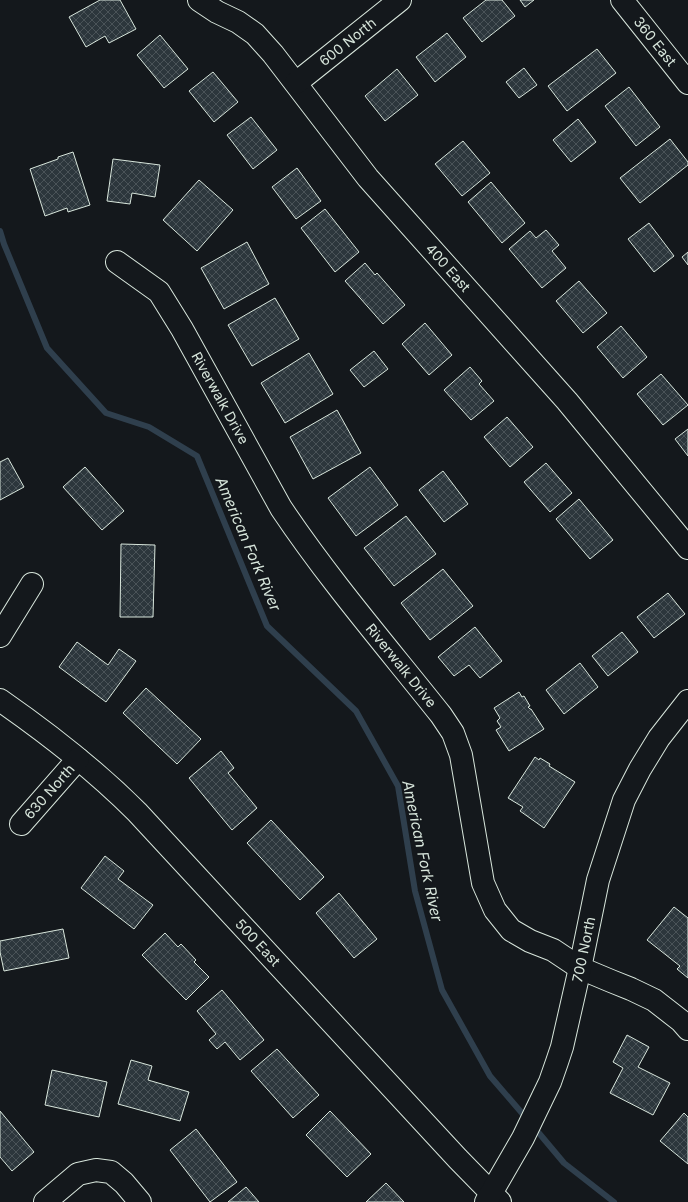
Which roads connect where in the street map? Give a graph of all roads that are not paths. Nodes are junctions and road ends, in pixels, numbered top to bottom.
1 (199, 0) edge
2 (400, 0) edge
3 (622, 0) edge
4 (296, 83) junction
5 (688, 83) edge
6 (117, 262) dead end
7 (688, 548) edge
8 (32, 584) dead end
9 (0, 636) edge
10 (0, 700) edge
11 (688, 701) edge
12 (78, 758) junction
13 (21, 824) dead end
14 (580, 968) junction
15 (688, 1029) edge
16 (493, 1199) edge
17 (45, 1202) edge
18 (140, 1202) edge

1 - 4 street, 400 East
2 - 4 street, 600 North
3 - 5 street, 360 East
4 - 7 street, 400 East
6 - 14 street, Riverwalk Drive
8 - 9 street
10 - 12 street, 500 East
11 - 14 street, 700 North
12 - 13 street, 630 North
12 - 16 street, 500 East
14 - 15 street, Riverwalk Drive
14 - 16 street, 700 North
17 - 18 street

